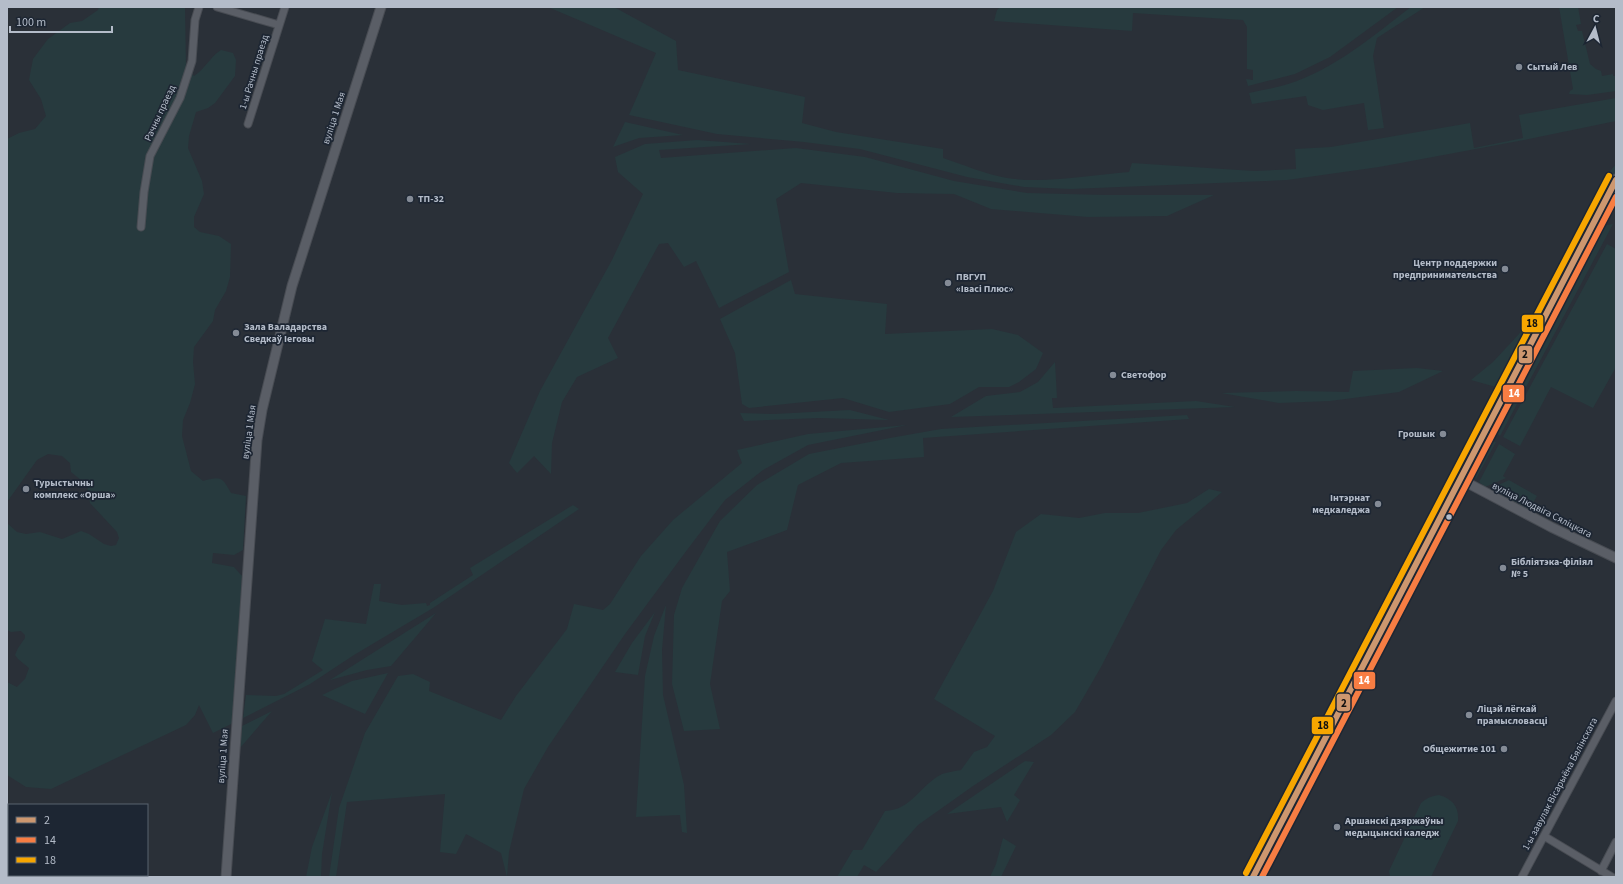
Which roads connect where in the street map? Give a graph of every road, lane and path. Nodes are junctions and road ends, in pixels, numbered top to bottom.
1 (199, 7) edge
2 (217, 7) edge
3 (285, 7) edge
4 (381, 7) edge
5 (279, 25) junction
6 (248, 124) dead end
7 (1616, 180) edge
8 (1616, 194) edge
9 (141, 227) dead end
10 (1462, 481) junction
11 (1616, 558) edge
12 (1616, 701) edge
13 (1544, 836) junction
14 (1616, 842) edge
15 (1601, 871) junction
16 (226, 877) edge
17 (1253, 877) edge
18 (1261, 877) edge
19 (1522, 877) edge
20 (1612, 877) edge

1 - 9 street, Рачны праезд
2 - 5 street, 1-ы Рачны праезд
3 - 5 street, 1-ы Рачны праезд
4 - 16 street, вуліца 1 Мая
5 - 6 street, 1-ы Рачны праезд
7 - 10 main road
8 - 10 main road
10 - 11 street, вуліца Людвіга Сяліцкага
10 - 17 main road
10 - 18 main road
12 - 13 street, 1-ы завулак Вісарыёна Бялінскага
13 - 15 street
13 - 19 street, 1-ы завулак Вісарыёна Бялінскага
14 - 15 street
15 - 20 street

